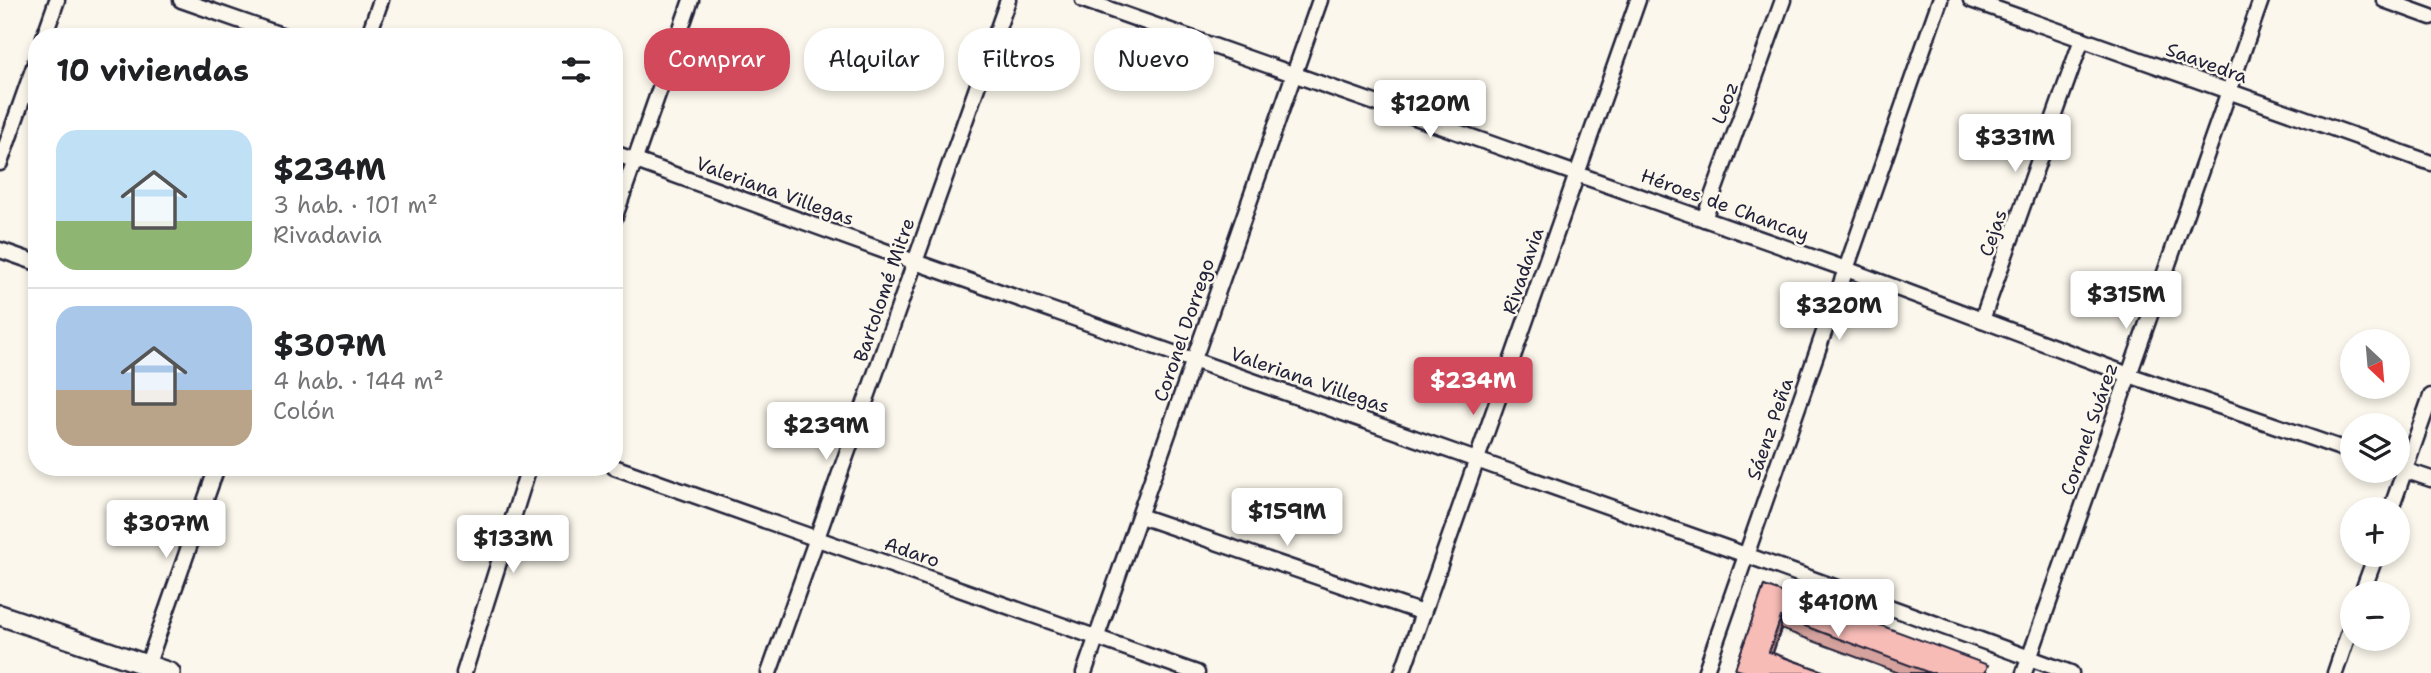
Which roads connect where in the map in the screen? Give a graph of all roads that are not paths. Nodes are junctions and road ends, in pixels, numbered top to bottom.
1 (57, 0) edge
2 (181, 0) edge
3 (381, 0) edge
4 (691, 0) edge
5 (1008, 0) edge
6 (1083, 0) edge
7 (1320, 0) edge
8 (1638, 0) edge
9 (1783, 0) edge
10 (1940, 0) edge
11 (1971, 0) edge
12 (2261, 0) edge
13 (2384, 0) edge
14 (2431, 17) edge
15 (47, 28) edge
16 (261, 28) edge
17 (371, 28) edge
18 (2082, 39) junction
19 (1294, 73) junction
20 (28, 84) edge
21 (2229, 92) junction
22 (623, 156) edge
23 (635, 160) junction
24 (0, 163) edge
25 (2431, 163) edge
26 (1577, 173) junction
27 (623, 194) edge
28 (1704, 219) junction
29 (0, 250) edge
30 (28, 260) edge
31 (915, 262) junction
32 (1846, 269) junction
33 (1982, 320) junction
34 (1194, 359) junction
35 (2129, 375) junction
36 (2431, 396) edge
37 (2410, 447) edge
38 (2340, 448) edge
39 (1477, 459) junction
40 (623, 470) edge
41 (2410, 472) edge
42 (214, 476) edge
43 (525, 476) edge
44 (2431, 479) edge
45 (1140, 516) junction
46 (817, 538) junction
47 (1746, 555) junction
48 (1423, 614) junction
49 (0, 615) edge
50 (1097, 638) junction
51 (2342, 651) edge
52 (2029, 659) junction
53 (146, 669) edge
54 (170, 673) edge
55 (464, 673) edge
56 (769, 673) edge
57 (1084, 673) edge
58 (1197, 673) edge
59 (1402, 673) edge
60 (1705, 673) edge
61 (2024, 673) edge
62 (2071, 673) edge
63 (2335, 673) edge

1 - 15 street
2 - 16 street
3 - 17 street
4 - 23 street
5 - 31 street, Bartolomé Mitre
6 - 19 street, Héroes de Chancay
7 - 19 street, Coronel Dorrego
8 - 26 street, Rivadavia
9 - 28 street, Leoz
10 - 32 street, Sáenz Peña
11 - 18 street, Saavedra
12 - 21 street, Coronel Suárez
13 - 14 street
18 - 21 street, Saavedra
18 - 33 street, Cejas
19 - 26 street, Héroes de Chancay
19 - 34 street, Coronel Dorrego
20 - 24 street
21 - 25 street, Saavedra
21 - 35 street, Coronel Suárez
22 - 23 street, Valeriana Villegas
23 - 27 street
23 - 31 street, Valeriana Villegas
26 - 28 street, Héroes de Chancay
26 - 39 street, Rivadavia
28 - 32 street, Héroes de Chancay
29 - 30 street
31 - 34 street, Valeriana Villegas
31 - 46 street, Bartolomé Mitre
32 - 33 street, Héroes de Chancay
32 - 47 street, Sáenz Peña
33 - 35 street, Héroes de Chancay
34 - 39 street, Valeriana Villegas
34 - 45 street, Coronel Dorrego
35 - 38 street, Héroes de Chancay
35 - 52 street, Coronel Suárez
36 - 37 street
39 - 47 street, Valeriana Villegas
39 - 48 street, Rivadavia
40 - 46 street, Adaro
41 - 44 street
42 - 53 street
43 - 55 street
45 - 48 street
45 - 50 street, Coronel Dorrego
46 - 50 street, Adaro
46 - 56 street, Bartolomé Mitre
47 - 52 street, Valeriana Villegas
47 - 60 street, Sáenz Peña
48 - 59 street, Rivadavia
49 - 53 main road
50 - 57 street, Coronel Dorrego
50 - 58 street, Adaro
51 - 63 street
52 - 61 street, Coronel Suárez
52 - 62 street, Valeriana Villegas
53 - 54 main road

